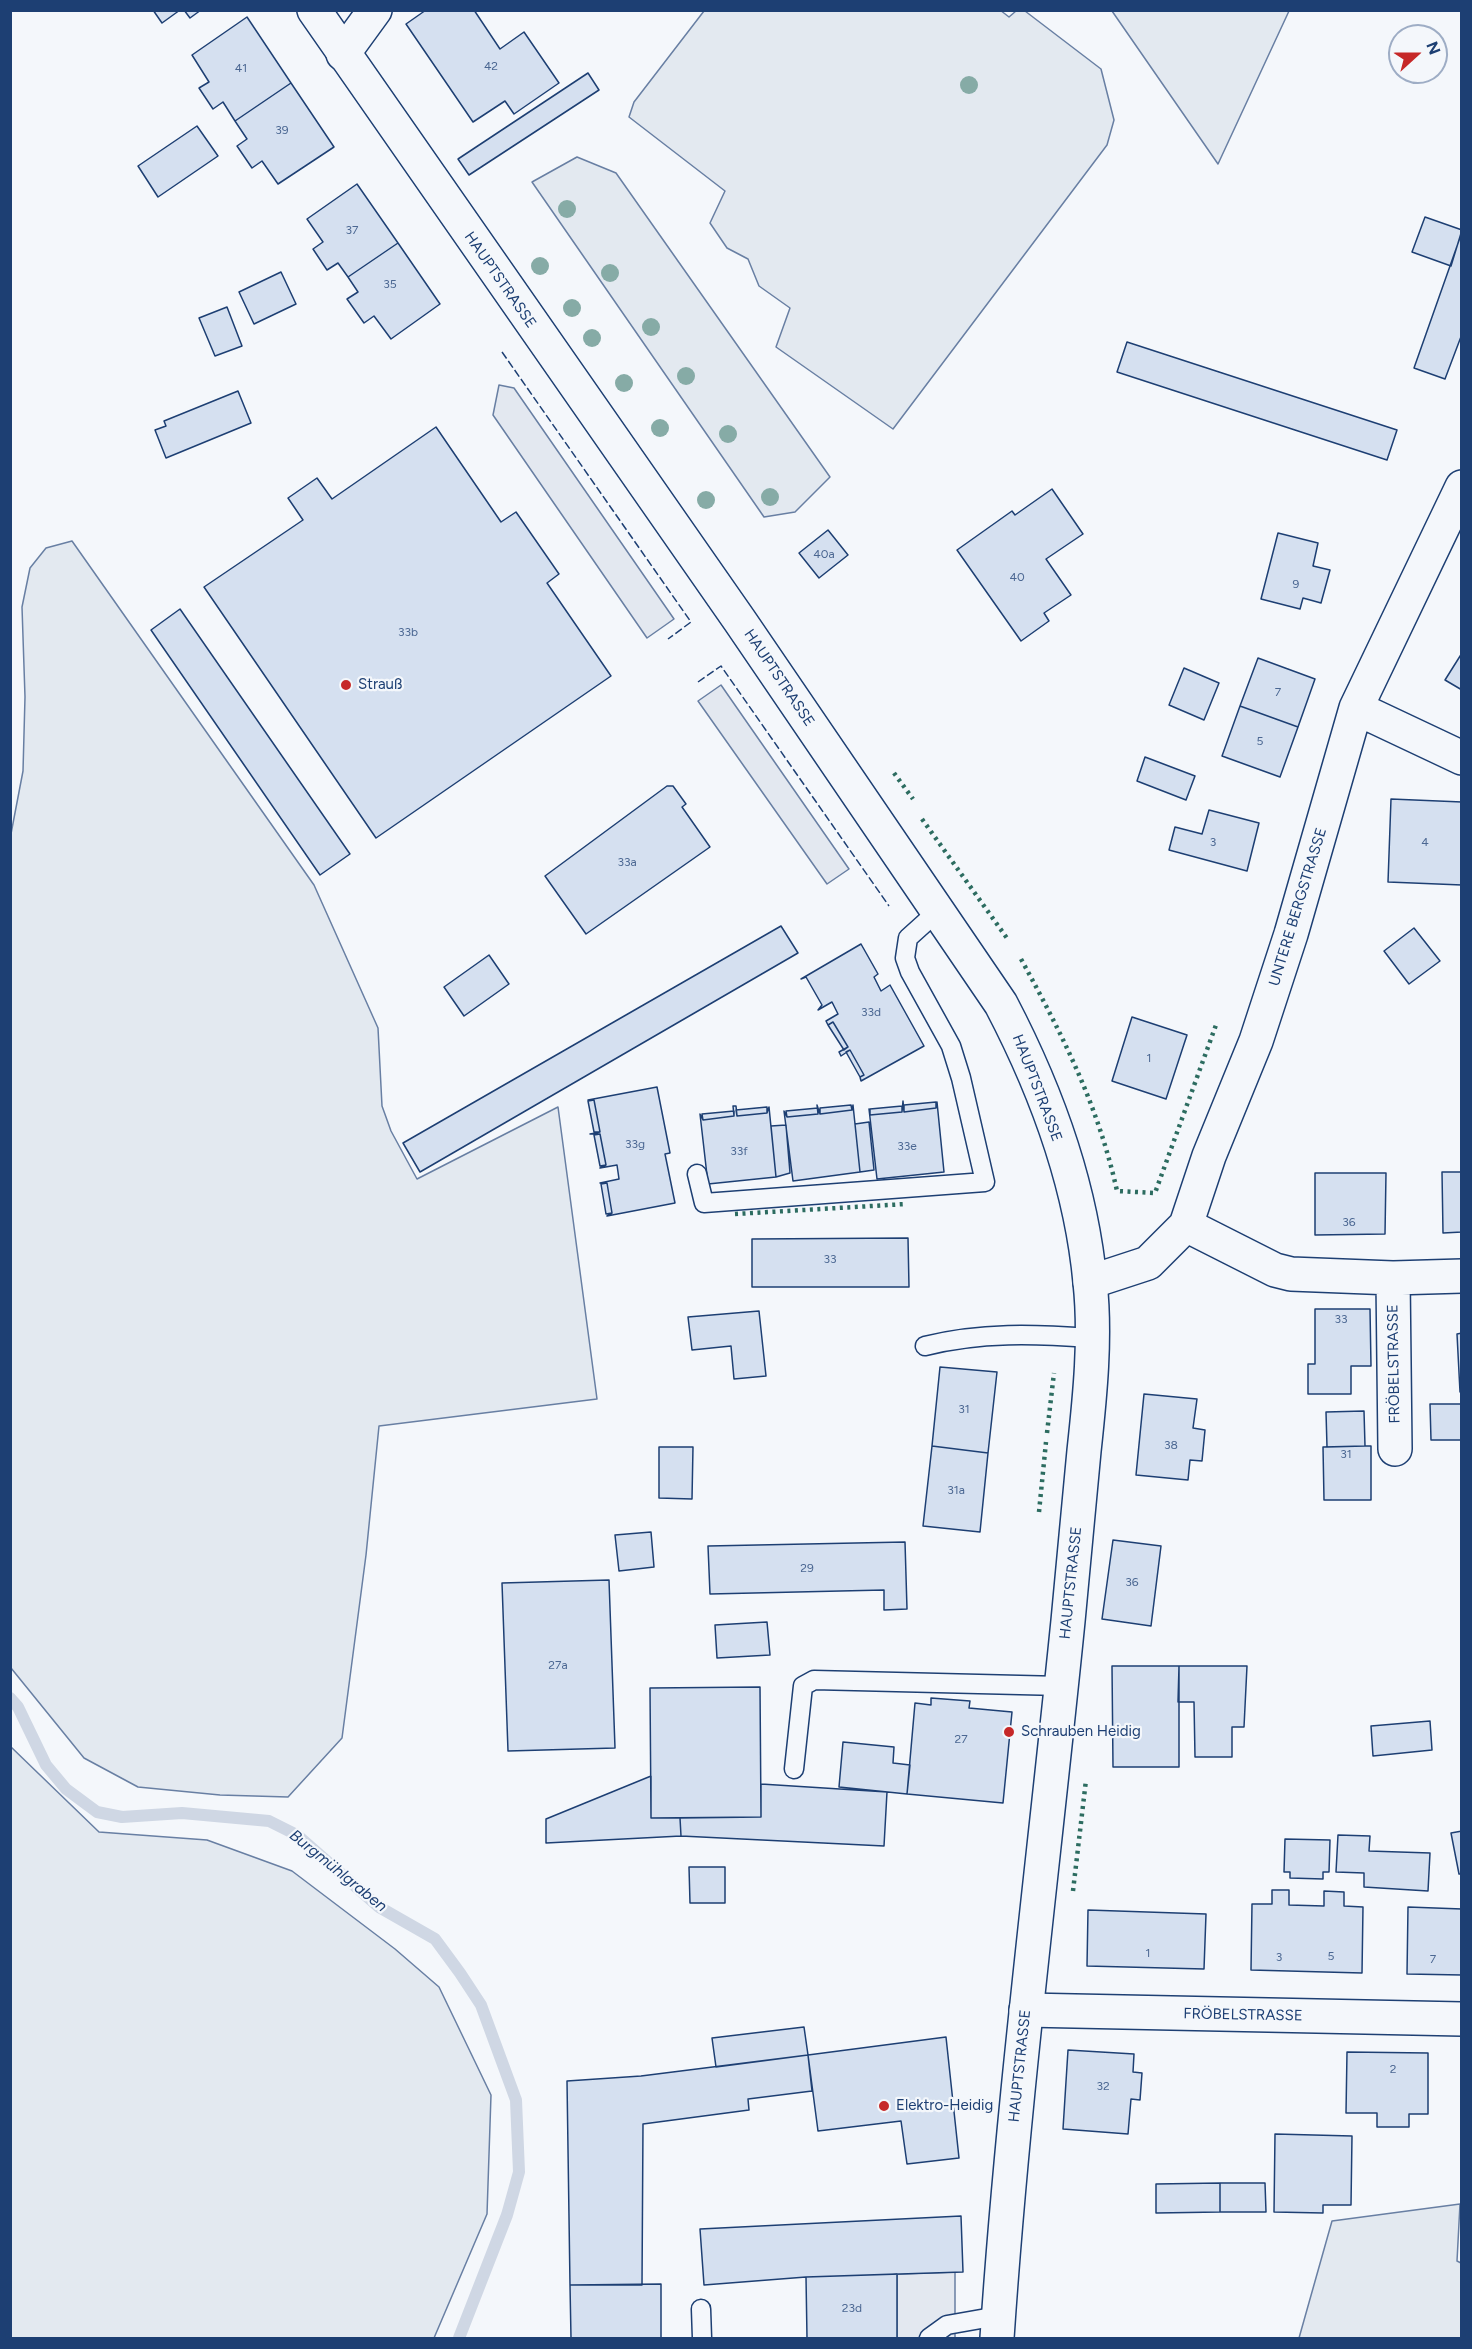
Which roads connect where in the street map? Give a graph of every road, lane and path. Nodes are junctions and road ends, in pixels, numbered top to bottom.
1 (314, 10) edge
2 (375, 10) edge
3 (343, 54) junction
4 (1461, 487) edge
5 (1356, 708) junction
6 (1461, 758) edge
7 (938, 911) junction
8 (697, 1173) dead end
9 (1186, 1225) junction
10 (1461, 1276) edge
11 (1393, 1278) junction
12 (1090, 1282) junction
13 (1091, 1338) junction
14 (925, 1346) dead end
15 (1395, 1449) dead end
16 (1061, 1686) junction
17 (795, 1769) dead end
18 (1026, 2010) junction
19 (1461, 2019) edge
20 (701, 2309) dead end
21 (997, 2327) edge
22 (702, 2338) edge
23 (928, 2338) edge

1 - 3 main road, HAUPTSTRASSE
2 - 3 main road
3 - 7 main road, HAUPTSTRASSE
4 - 5 main road, UNTERE BERGSTRASSE
5 - 6 main road
5 - 9 main road, UNTERE BERGSTRASSE
7 - 8 lane
7 - 12 main road, HAUPTSTRASSE
9 - 11 main road
9 - 12 main road, UNTERE BERGSTRASSE
10 - 11 main road
11 - 15 main road, FRÖBELSTRASSE
12 - 13 main road, HAUPTSTRASSE
13 - 14 lane
13 - 16 main road, HAUPTSTRASSE
16 - 17 lane
16 - 18 main road, HAUPTSTRASSE
18 - 19 main road, FRÖBELSTRASSE
18 - 21 main road, HAUPTSTRASSE
20 - 22 lane
21 - 23 lane

